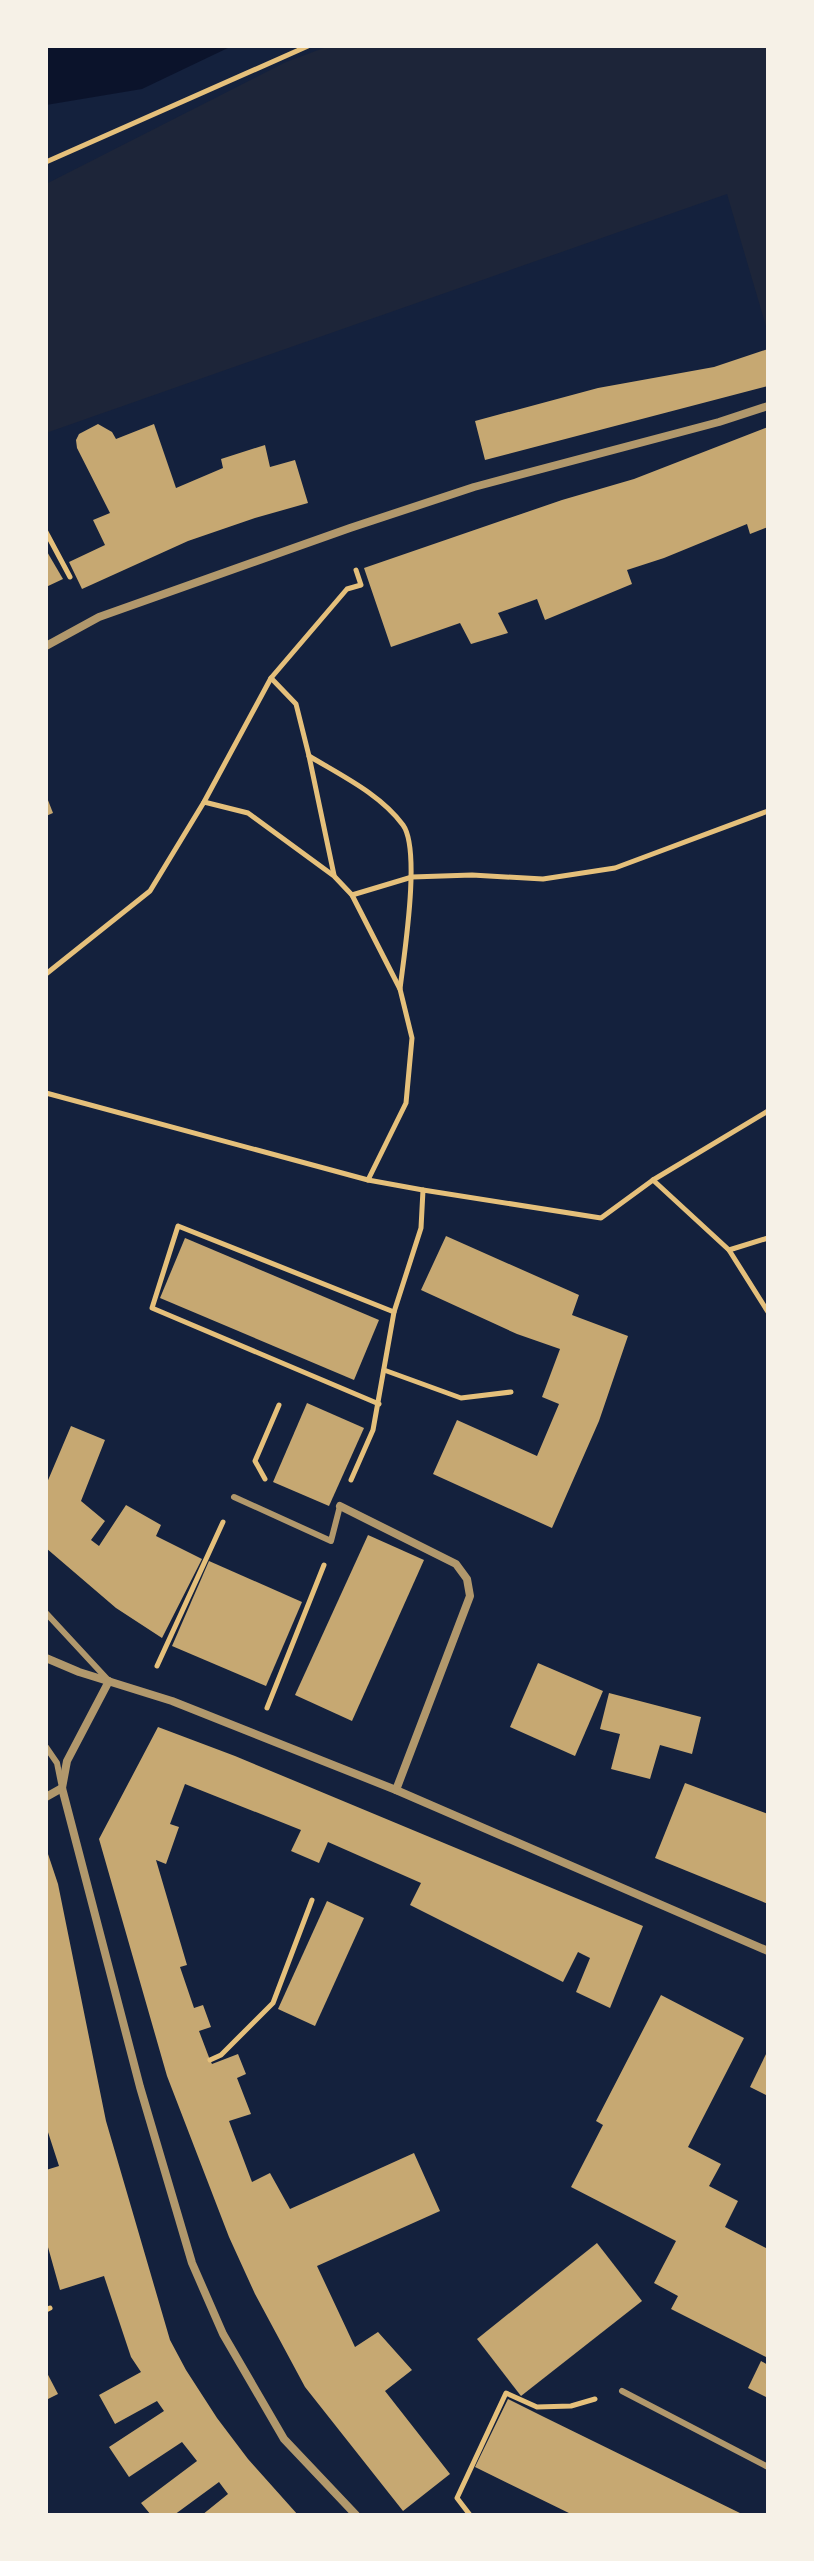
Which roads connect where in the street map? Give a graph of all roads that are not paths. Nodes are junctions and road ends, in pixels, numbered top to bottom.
1 (768, 406) edge
2 (46, 646) edge
3 (234, 1497) road end
4 (340, 1506) joint
5 (46, 1613) edge
6 (46, 1658) edge
7 (109, 1681) junction
8 (46, 1747) edge
9 (62, 1788) junction
10 (396, 1790) junction
11 (46, 1797) edge
12 (768, 1951) edge
13 (622, 2391) road end
14 (768, 2467) edge
15 (356, 2515) edge

1 - 2 street
3 - 4 lane
4 - 10 street
5 - 7 lane
6 - 7 street
7 - 9 street
7 - 10 street
8 - 9 lane
9 - 11 street
9 - 15 street
10 - 12 street
13 - 14 lane

